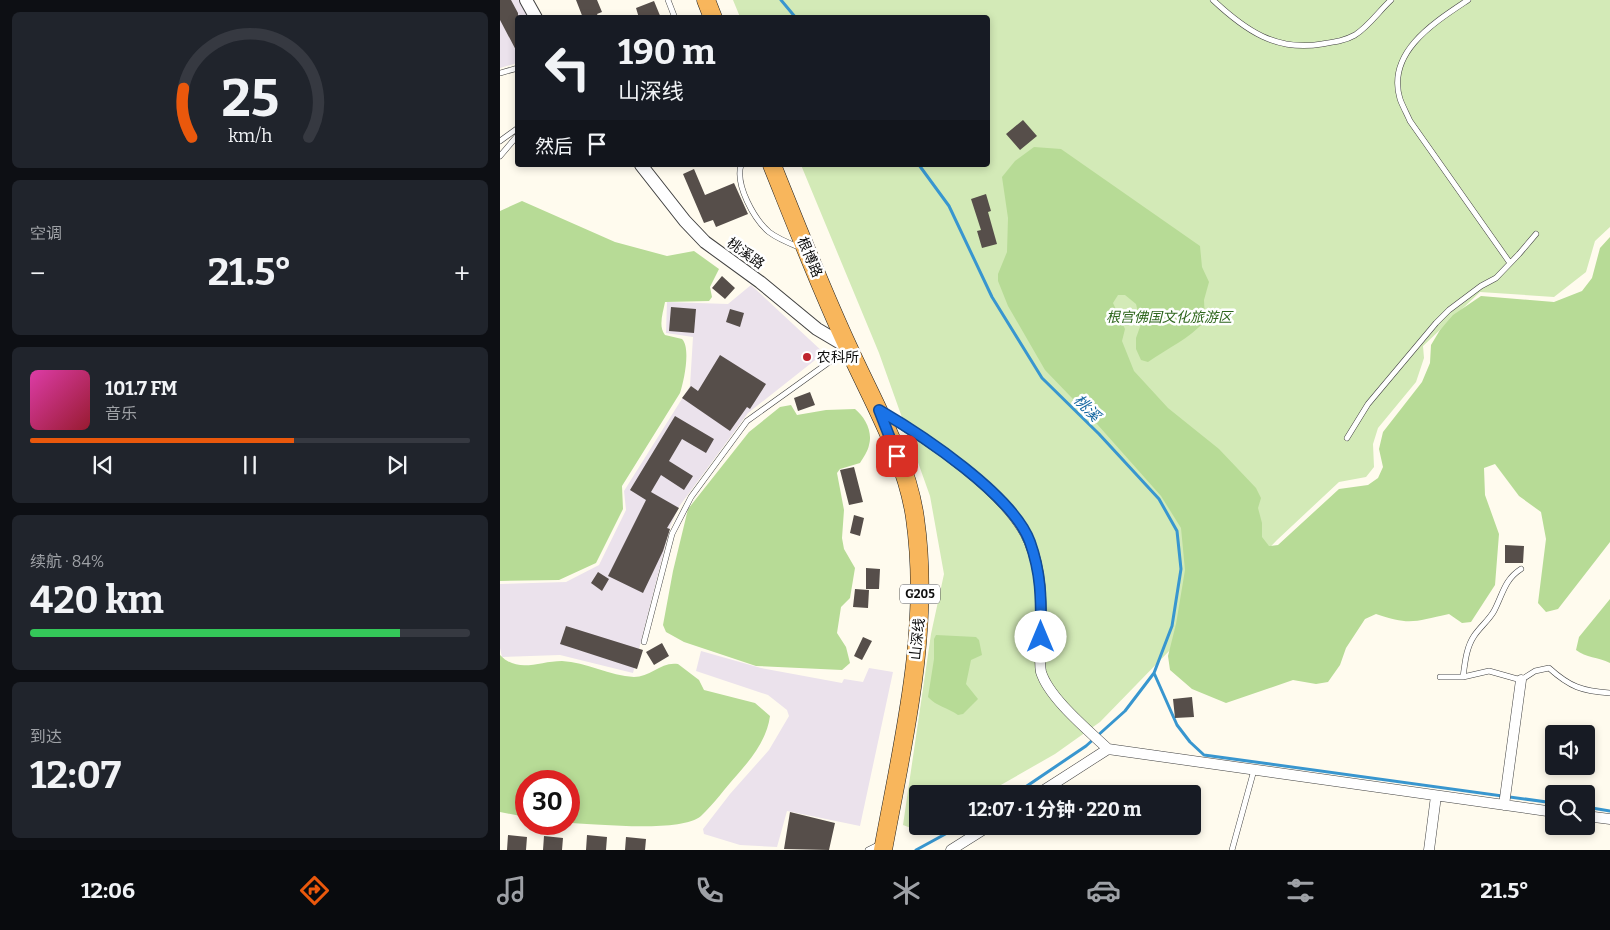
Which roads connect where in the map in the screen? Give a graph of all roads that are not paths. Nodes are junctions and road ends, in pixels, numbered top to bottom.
1 (526, 0) edge
2 (668, 0) edge
3 (706, 0) edge
4 (1213, 0) edge
5 (1391, 0) edge
6 (1468, 0) edge
7 (534, 15) edge
8 (674, 15) edge
9 (712, 15) edge
10 (515, 69) edge
11 (500, 73) edge
12 (515, 130) edge
13 (515, 139) edge
14 (500, 141) edge
15 (500, 156) edge
16 (643, 167) edge
17 (740, 167) edge
18 (773, 167) edge
19 (1536, 234) dead end
20 (808, 251) junction
21 (1510, 264) junction
22 (849, 348) junction
23 (879, 410) junction
24 (1347, 438) dead end
25 (1521, 569) dead end
26 (644, 642) dead end
27 (1440, 677) dead end
28 (1463, 677) junction
29 (1521, 680) junction
30 (1610, 693) edge
31 (1108, 749) junction
32 (1254, 770) junction
33 (1052, 785) edge
34 (1436, 796) junction
35 (1504, 805) junction
36 (1545, 811) edge
37 (1595, 818) edge
38 (1610, 820) edge
39 (975, 835) edge
40 (884, 846) edge
41 (868, 850) edge
42 (951, 850) edge
43 (1232, 850) edge
44 (1428, 850) edge

1 - 7 street
2 - 8 lane
3 - 9 highway
4 - 5 lane
6 - 21 lane
10 - 11 lane
12 - 14 lane
13 - 15 lane
16 - 22 street, 桃溪路
17 - 20 lane
18 - 20 highway, 根博路 / G205
19 - 21 lane
20 - 22 highway, 根博路 / G205
21 - 24 lane
22 - 23 highway, 山深线 / G205
22 - 26 lane
23 - 31 street
23 - 40 highway, 山深线 / G205
25 - 28 lane
27 - 28 lane
28 - 29 lane
29 - 30 lane
29 - 35 street
31 - 32 street
31 - 33 street
32 - 34 street
32 - 43 lane
34 - 35 street
34 - 44 street
35 - 36 street
37 - 38 street
39 - 42 street
40 - 41 lane

